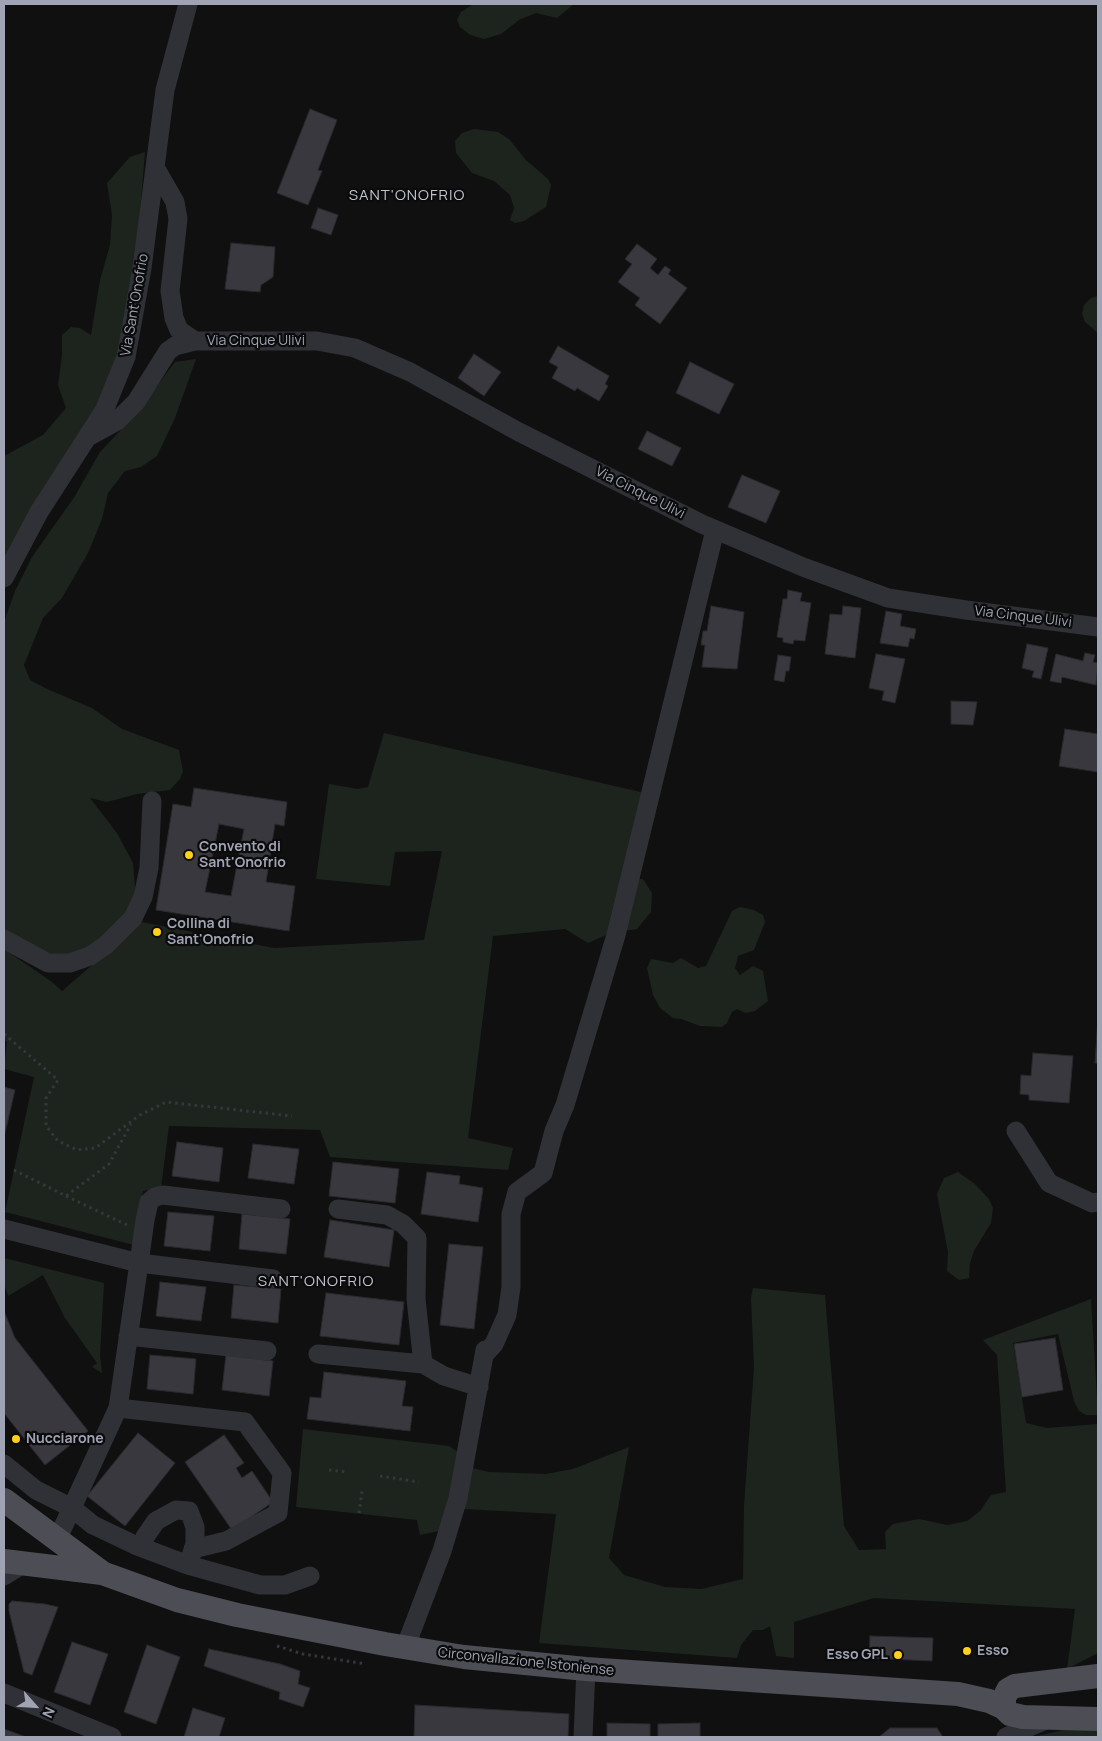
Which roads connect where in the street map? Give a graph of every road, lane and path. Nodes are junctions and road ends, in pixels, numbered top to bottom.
1 (188, 4) edge
2 (156, 169) junction
3 (195, 341) junction
4 (87, 438) junction
5 (715, 530) junction
6 (4, 578) edge
7 (1098, 627) edge
8 (152, 801) dead end
9 (4, 939) edge
10 (4, 1034) edge
11 (292, 1116) dead end
12 (133, 1121) junction
13 (1016, 1130) dead end
14 (14, 1170) dead end
15 (66, 1196) junction
16 (1098, 1202) edge
17 (281, 1209) dead end
18 (338, 1209) dead end
19 (128, 1225) dead end
20 (4, 1230) edge
21 (139, 1263) junction
22 (273, 1279) dead end
23 (128, 1336) junction
24 (267, 1351) dead end
25 (318, 1354) dead end
26 (423, 1364) junction
27 (479, 1387) junction
28 (118, 1408) junction
29 (4, 1464) edge
30 (329, 1470) dead end
31 (348, 1472) dead end
32 (380, 1476) dead end
33 (419, 1482) dead end
34 (362, 1490) dead end
35 (4, 1500) edge
36 (72, 1508) junction
37 (359, 1514) dead end
38 (57, 1540) junction
39 (142, 1548) junction
40 (191, 1557) junction
41 (14, 1562) edge
42 (102, 1574) junction
43 (4, 1576) edge
44 (310, 1576) dead end
45 (405, 1648) junction
46 (586, 1670) junction
47 (1094, 1675) edge
48 (1015, 1686) junction
49 (4, 1693) edge
50 (958, 1694) junction
51 (1004, 1708) junction
52 (1054, 1718) junction
53 (1098, 1719) edge
54 (112, 1737) edge
55 (583, 1737) edge
56 (1006, 1737) edge

1 - 2 street, Via Sant'Onofrio
2 - 3 street
2 - 4 street, Via Sant'Onofrio
3 - 4 street, Via Cinque Ulivi
3 - 5 street, Via Cinque Ulivi
4 - 6 street, Via Sant'Onofrio
5 - 7 street, Via Cinque Ulivi
5 - 27 street
8 - 9 street
10 - 12 path
11 - 12 path
12 - 15 path
13 - 16 street
14 - 15 path
15 - 19 path
17 - 21 street
18 - 26 street
20 - 21 street
21 - 22 street
21 - 23 street
23 - 24 street
23 - 28 street
25 - 26 street
26 - 27 street
27 - 45 street
28 - 36 street
28 - 40 street
29 - 36 street
30 - 31 path
32 - 33 path
34 - 37 path
35 - 38 main road, Circonvallazione Istoniense
36 - 38 street
36 - 39 street
38 - 42 main road, Circonvallazione Istoniense
39 - 40 street
39 - 40 street
40 - 44 street
41 - 42 main road, Circonvallazione Istoniense
41 - 43 street
42 - 45 main road, Circonvallazione Istoniense
45 - 46 main road, Circonvallazione Istoniense
46 - 50 main road, Circonvallazione Istoniense
46 - 55 street
47 - 48 main road, Circonvallazione Istoniense
48 - 50 main road, Circonvallazione Istoniense
48 - 51 main road
49 - 54 street
50 - 51 main road, Circonvallazione Istoniense
51 - 52 main road, Circonvallazione Istoniense
52 - 53 main road, Circonvallazione Istoniense
52 - 56 street

